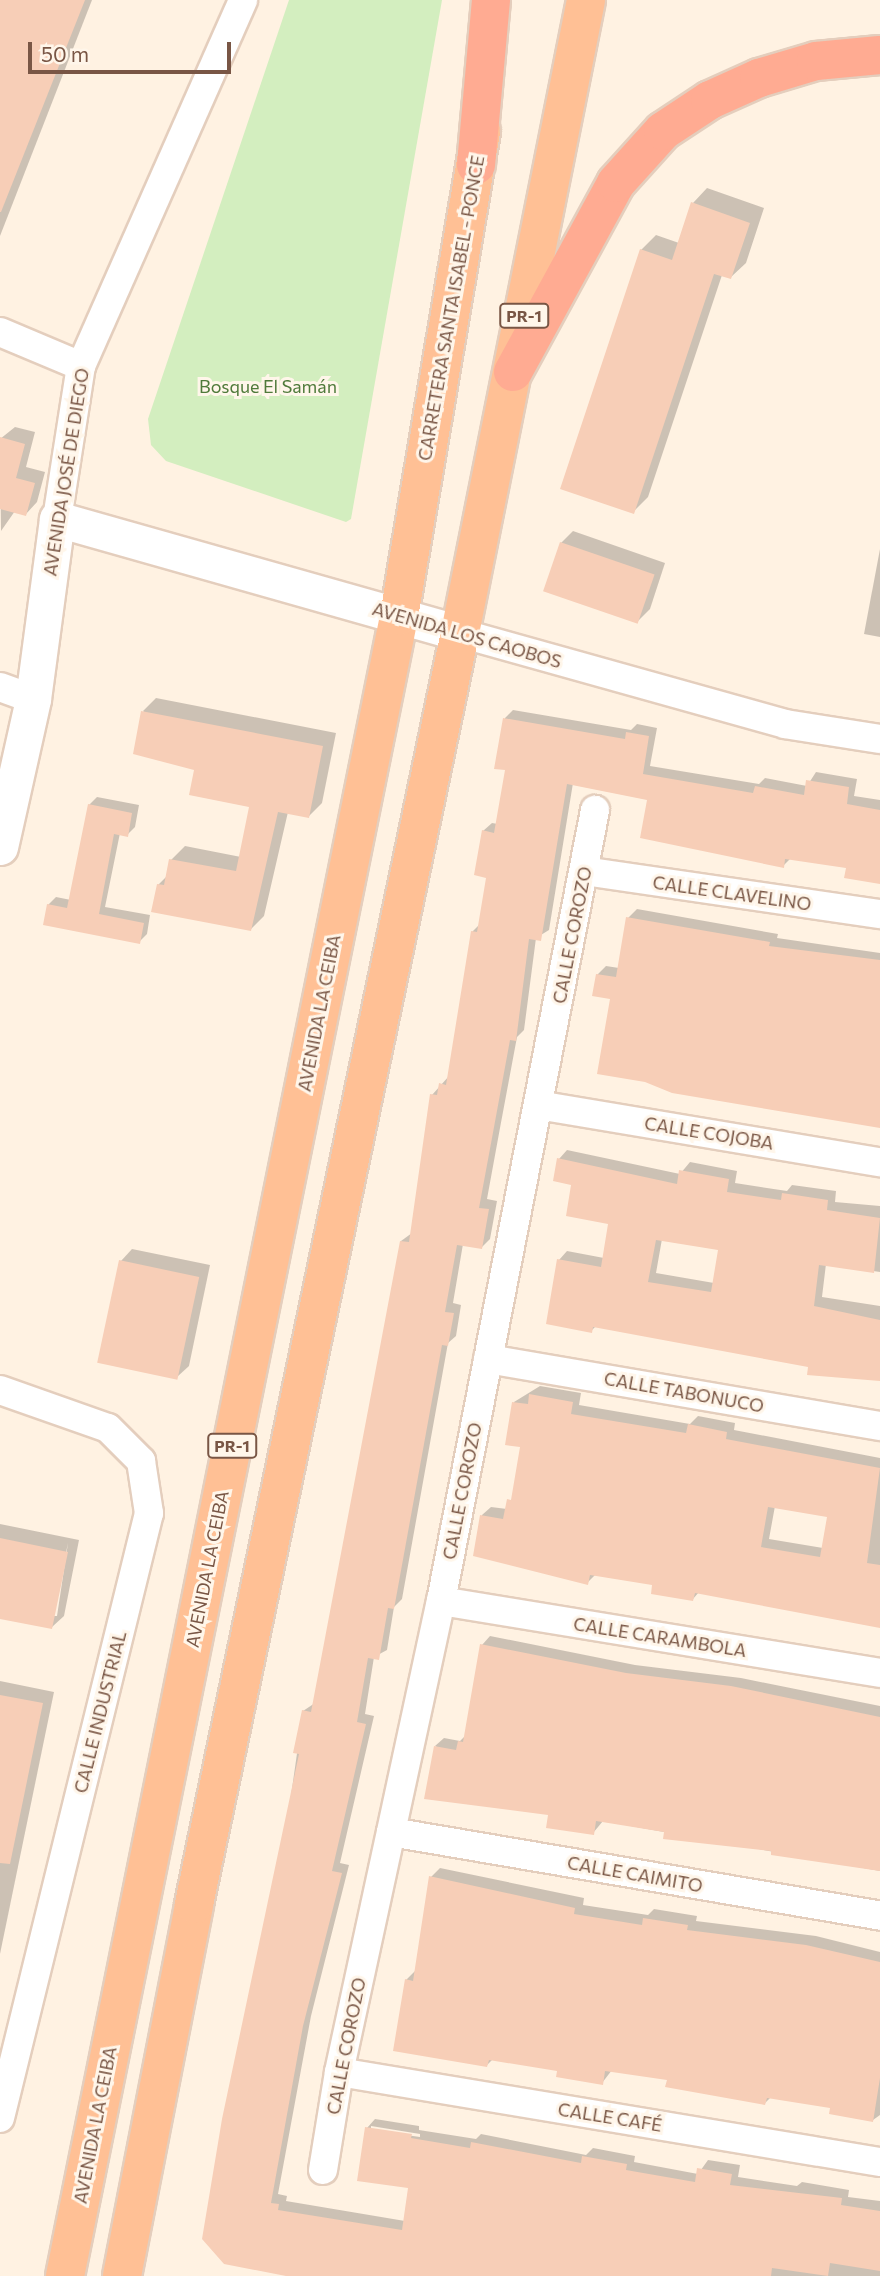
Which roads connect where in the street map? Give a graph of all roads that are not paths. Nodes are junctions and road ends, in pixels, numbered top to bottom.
1 (243, 0) edge
2 (491, 0) edge
3 (504, 0) edge
4 (586, 0) edge
5 (880, 55) edge
6 (475, 165) junction
7 (0, 332) edge
8 (81, 366) junction
9 (513, 372) junction
10 (57, 519) junction
11 (399, 615) junction
12 (460, 633) junction
13 (0, 687) edge
14 (33, 699) junction
15 (880, 739) edge
16 (595, 810) dead end
17 (0, 847) edge
18 (584, 872) junction
19 (880, 914) edge
20 (538, 1105) junction
21 (880, 1162) edge
22 (488, 1359) junction
23 (0, 1391) edge
24 (880, 1426) edge
25 (441, 1601) junction
26 (880, 1673) edge
27 (391, 1832) junction
28 (880, 1916) edge
29 (339, 2072) junction
30 (0, 2119) edge
31 (880, 2162) edge
32 (323, 2170) dead end
33 (65, 2276) edge
34 (122, 2276) edge

1 - 8 street, AVENIDA JOSÉ DE DIEGO
2 - 6 highway
3 - 6 highway, CARRETERA SANTA ISABEL - PONCE / PR-1
4 - 9 highway, PR-1
5 - 9 highway
6 - 11 highway, CARRETERA SANTA ISABEL - PONCE / PR-1
7 - 8 street
8 - 10 street, AVENIDA JOSÉ DE DIEGO
9 - 12 highway, PR-1
10 - 11 street, AVENIDA LOS CAOBOS
10 - 14 street, AVENIDA JOSÉ DE DIEGO
11 - 12 street, AVENIDA LOS CAOBOS
11 - 33 highway, AVENIDA LA CEIBA / PR-1
12 - 15 street, AVENIDA LOS CAOBOS
12 - 34 highway, PR-1
13 - 14 street
14 - 17 street, AVENIDA JOSÉ DE DIEGO
16 - 18 street, CALLE COROZO
18 - 19 street, CALLE CLAVELINO
18 - 20 street, CALLE COROZO
20 - 21 street, CALLE COJOBA
20 - 22 street, CALLE COROZO
22 - 24 street, CALLE TABONUCO
22 - 25 street, CALLE COROZO
23 - 30 street, CALLE INDUSTRIAL
25 - 26 street, CALLE CARAMBOLA
25 - 27 street, CALLE COROZO
27 - 28 street, CALLE CAIMITO
27 - 29 street, CALLE COROZO
29 - 31 street, CALLE CAFÉ
29 - 32 street, CALLE COROZO

